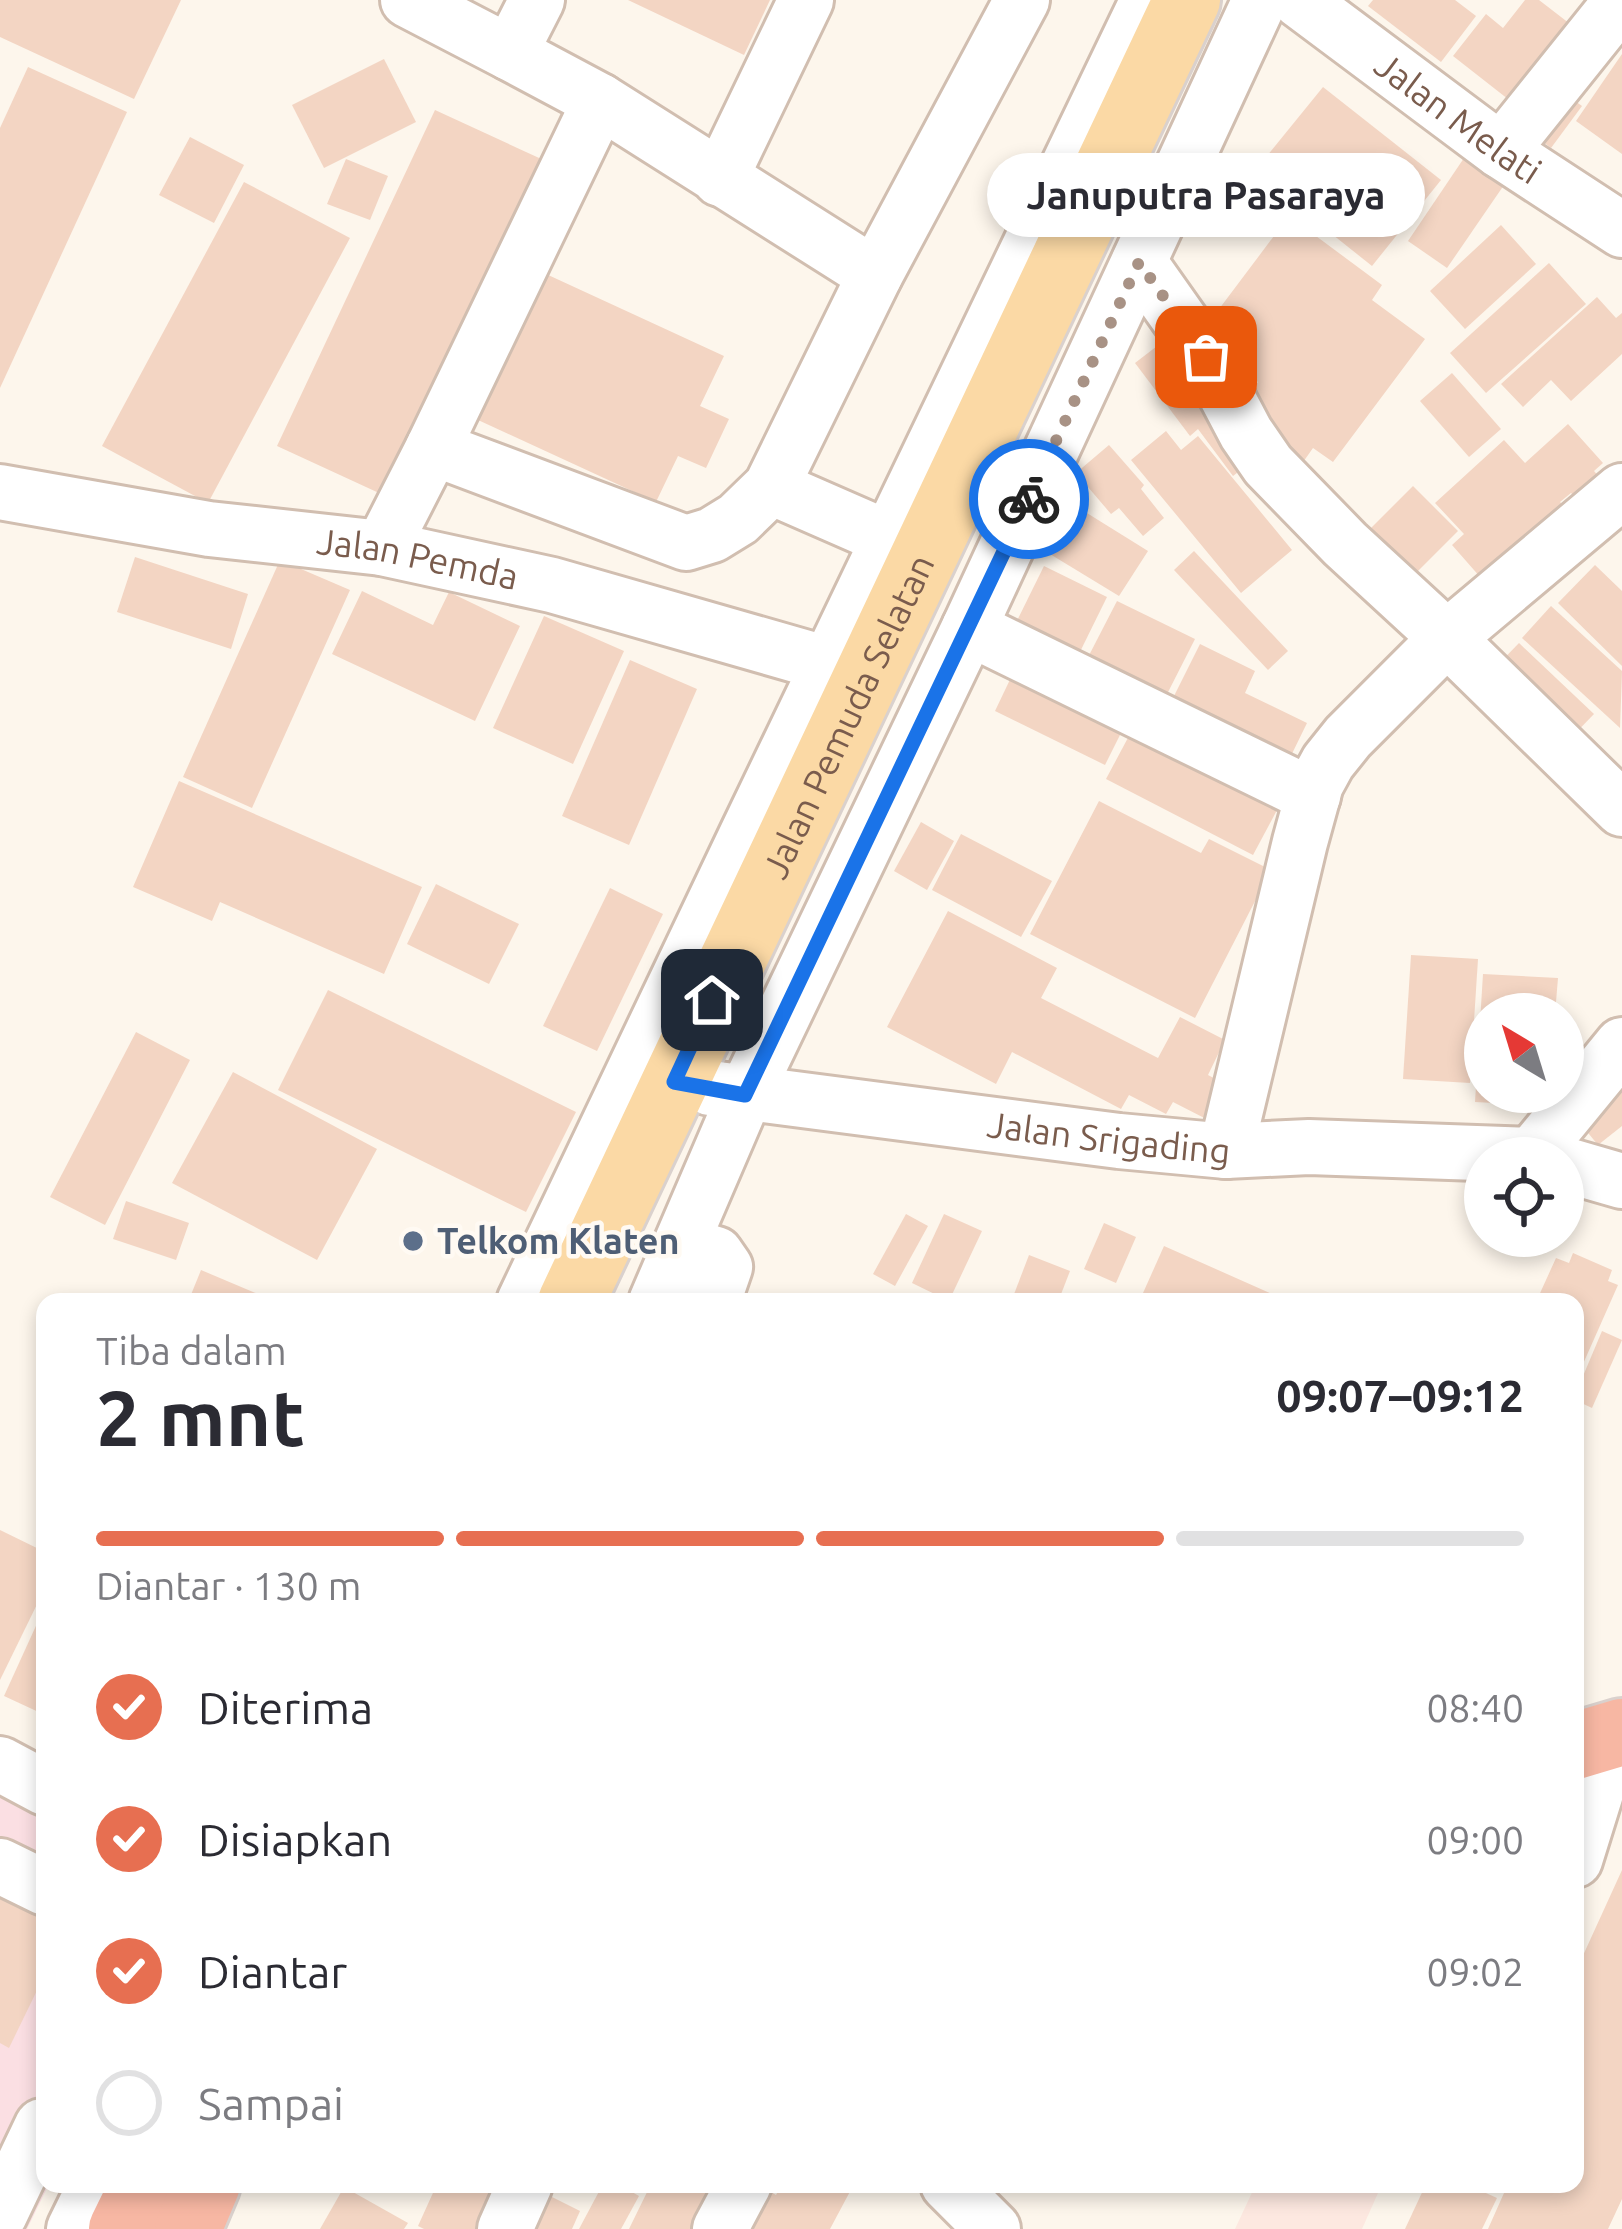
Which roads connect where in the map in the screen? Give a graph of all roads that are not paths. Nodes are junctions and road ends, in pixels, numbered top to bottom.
1 (409, 0) edge
2 (537, 0) edge
3 (806, 0) edge
4 (1022, 0) edge
5 (1148, 0) edge
6 (1187, 0) edge
7 (1227, 0) edge
8 (1260, 0) edge
9 (1299, 0) edge
10 (1622, 0) edge
11 (510, 53) junction
12 (600, 101) junction
13 (1501, 151) junction
14 (720, 179) junction
15 (1622, 230) edge
16 (1139, 262) junction
17 (875, 275) junction
18 (433, 448) junction
19 (771, 487) junction
20 (1622, 491) edge
21 (0, 492) edge
22 (382, 548) junction
23 (936, 573) junction
24 (1447, 638) junction
25 (865, 676) junction
26 (1313, 796) junction
27 (1622, 809) edge
28 (1622, 1046) edge
29 (711, 1088) junction
30 (1561, 1137) edge
31 (1226, 1151) junction
32 (1464, 1155) edge
33 (1584, 1170) edge
34 (1622, 1180) edge
35 (683, 1244) junction
36 (529, 1293) edge
37 (577, 1293) edge
38 (616, 1293) edge
39 (660, 1293) edge
40 (716, 1293) edge
41 (1604, 1737) edge
42 (0, 1764) edge
43 (36, 1783) edge
44 (1584, 1822) edge
45 (0, 1866) edge
46 (36, 1884) edge
47 (36, 2139) edge
48 (92, 2193) edge
49 (140, 2193) edge
50 (203, 2193) edge
51 (521, 2193) edge
52 (739, 2193) edge
53 (0, 2214) edge
54 (74, 2229) edge
55 (122, 2229) edge
56 (188, 2229) edge
57 (505, 2229) edge
58 (720, 2229) edge

1 - 11 street
2 - 11 street
3 - 14 street
4 - 17 street
5 - 23 street
6 - 23 main road, Jalan Pemuda Selatan
7 - 23 main road, Jalan Pemuda Selatan
8 - 16 street
9 - 13 street, Jalan Melati
10 - 13 street
11 - 12 street
12 - 14 street
12 - 18 street
13 - 15 street, Jalan Melati
14 - 17 street
16 - 23 street
16 - 24 street
17 - 19 street
18 - 19 street
18 - 22 street
19 - 23 street
20 - 24 street
21 - 22 street, Jalan Pemda
22 - 25 street, Jalan Pemda
23 - 25 main road, Jalan Pemuda Selatan
23 - 26 street
23 - 29 street
24 - 26 street
24 - 27 street
25 - 29 main road, Jalan Pemuda Selatan
25 - 36 street
26 - 31 street
28 - 30 street
29 - 31 street, Jalan Srigading
29 - 35 street
29 - 37 main road, Jalan Pemuda Selatan
29 - 38 main road, Jalan Pemuda Selatan
31 - 32 street, Jalan Srigading
33 - 34 street, Jalan Srigading
35 - 39 street
35 - 40 street
41 - 44 street
42 - 43 street
45 - 46 street
47 - 53 street
48 - 54 street
49 - 55 highway
50 - 56 highway
51 - 57 street
52 - 58 street

